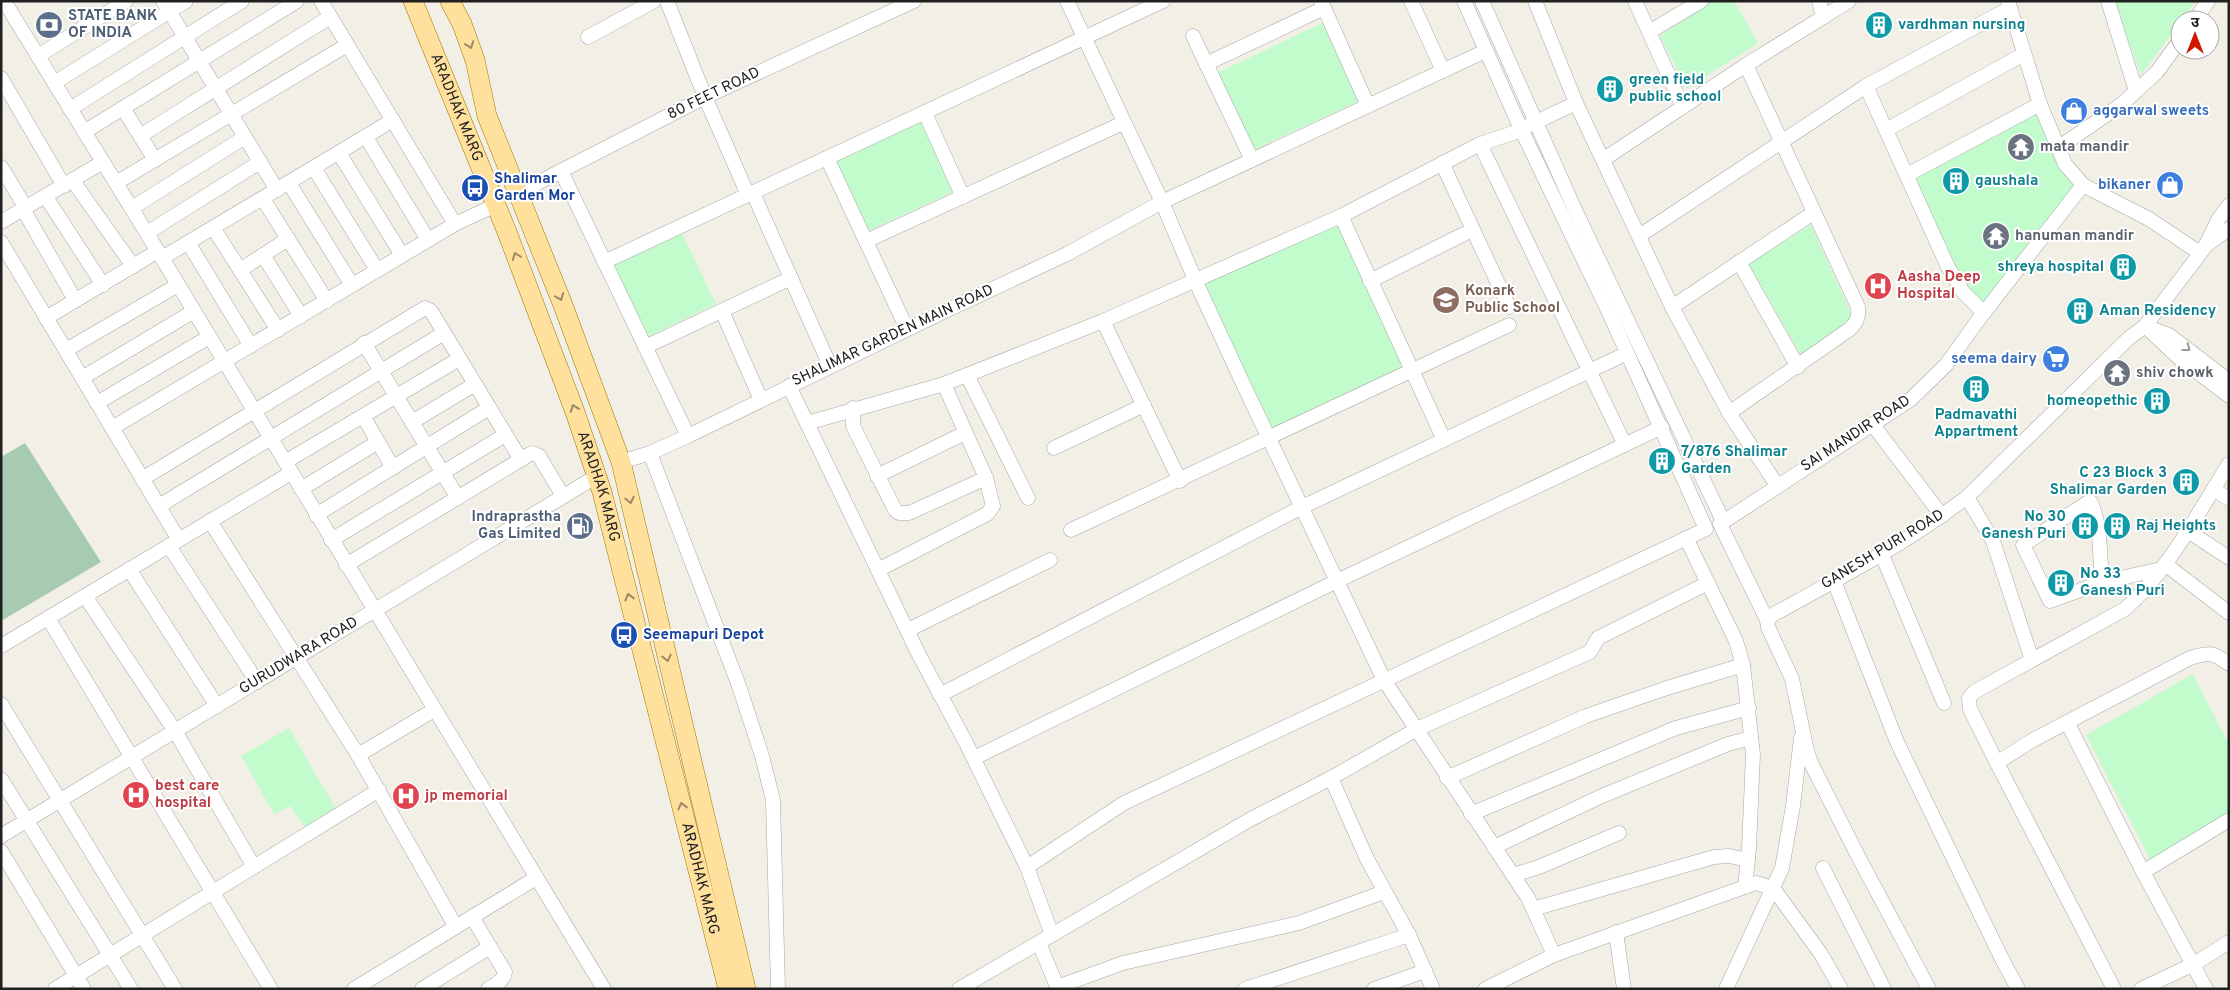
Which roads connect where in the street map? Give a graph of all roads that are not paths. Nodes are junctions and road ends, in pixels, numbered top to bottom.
1 (4, 1) edge
2 (126, 1) edge
3 (186, 1) edge
4 (242, 1) edge
5 (297, 1) edge
6 (321, 1) edge
7 (413, 1) edge
8 (450, 1) edge
9 (654, 1) edge
10 (666, 1) edge
11 (1067, 1) edge
12 (1163, 1) edge
13 (1411, 1) edge
14 (1464, 1) edge
15 (1482, 1) edge
16 (1535, 1) edge
17 (1635, 1) edge
18 (1701, 1) edge
19 (1819, 1) edge
20 (1849, 1) edge
21 (2108, 1) edge
22 (909, 2) edge
23 (1323, 5) edge
24 (2009, 5) edge
25 (166, 6) edge
26 (330, 17) junction
27 (1823, 17) junction
28 (1649, 32) junction
29 (1193, 36) dead end
30 (185, 37) junction
31 (588, 38) dead end
32 (1084, 38) junction
33 (347, 45) junction
34 (1479, 54) dead end
35 (2024, 54) junction
36 (2170, 54) edge
37 (38, 56) junction
38 (199, 61) junction
39 (1206, 64) junction
40 (1746, 65) junction
41 (1443, 71) junction
42 (1, 78) edge
43 (54, 83) junction
44 (1866, 86) junction
45 (216, 88) junction
46 (2136, 91) junction
47 (705, 97) junction
48 (1576, 103) junction
49 (2040, 104) junction
50 (1368, 106) junction
51 (1683, 107) junction
52 (123, 108) junction
53 (70, 109) junction
54 (925, 113) junction
55 (231, 114) junction
56 (393, 120) junction
57 (1123, 124) junction
58 (1529, 126) junction
59 (1886, 130) junction
60 (84, 132) junction
61 (140, 136) junction
62 (366, 137) junction
63 (246, 138) junction
64 (1780, 142) junction
65 (1480, 144) junction
66 (2058, 148) junction
67 (339, 153) junction
68 (827, 158) junction
69 (1604, 159) junction
70 (155, 160) junction
71 (1252, 160) junction
72 (103, 162) junction
73 (260, 162) junction
74 (1442, 163) junction
75 (1, 167) edge
76 (314, 168) junction
77 (561, 172) junction
78 (1907, 175) junction
79 (116, 183) junction
80 (69, 184) junction
81 (2083, 186) junction
82 (283, 187) junction
83 (518, 193) junction
84 (751, 194) junction
85 (46, 197) junction
86 (963, 197) junction
87 (263, 199) junction
88 (1162, 202) junction
89 (496, 205) junction
90 (2229, 205) edge
91 (132, 208) junction
92 (24, 209) junction
93 (1813, 213) junction
94 (1340, 216) junction
95 (1, 222) edge
96 (455, 224) junction
97 (214, 229) junction
98 (2229, 229) edge
99 (147, 233) junction
100 (1464, 234) dead end
101 (1639, 236) junction
102 (288, 239) junction
103 (428, 240) junction
104 (866, 241) junction
105 (1, 242) edge
106 (189, 244) junction
107 (2202, 250) junction
108 (160, 255) junction
109 (263, 255) junction
110 (402, 255) junction
111 (604, 262) junction
112 (1739, 262) junction
113 (133, 266) junction
114 (240, 270) junction
115 (377, 270) junction
116 (791, 278) junction
117 (1370, 280) junction
118 (1196, 282) junction
119 (103, 285) junction
120 (178, 285) junction
121 (352, 286) junction
122 (75, 300) junction
123 (327, 301) junction
124 (1509, 307) dead end
125 (1672, 307) junction
126 (194, 311) junction
127 (722, 311) junction
128 (1984, 313) junction
129 (302, 316) junction
130 (46, 318) junction
131 (1103, 321) junction
132 (1509, 325) dead end
133 (2144, 326) junction
134 (907, 329) junction
135 (278, 330) junction
136 (444, 333) junction
137 (209, 337) junction
138 (364, 343) junction
139 (251, 346) junction
140 (645, 347) junction
141 (66, 350) junction
142 (1620, 357) dead end
143 (460, 359) junction
144 (224, 362) junction
145 (830, 366) junction
146 (1798, 366) junction
147 (380, 371) junction
148 (1412, 371) junction
149 (1589, 372) junction
150 (967, 375) junction
151 (82, 378) junction
152 (2229, 381) edge
153 (475, 384) junction
154 (944, 384) junction
155 (789, 386) junction
156 (396, 396) junction
157 (2229, 396) edge
158 (761, 400) junction
159 (97, 403) junction
160 (1144, 405) junction
161 (490, 408) junction
162 (853, 408) junction
163 (253, 410) junction
164 (1729, 413) junction
165 (362, 416) junction
166 (412, 422) junction
167 (807, 423) junction
168 (1874, 425) junction
169 (1662, 427) junction
170 (112, 428) junction
171 (965, 433) junction
172 (505, 435) junction
173 (688, 436) junction
174 (270, 438) junction
175 (1269, 438) junction
176 (1444, 440) junction
177 (378, 442) junction
178 (1625, 445) junction
179 (426, 447) junction
180 (1054, 448) dead end
181 (650, 453) junction
182 (521, 460) junction
183 (621, 462) junction
184 (2229, 464) edge
185 (288, 468) junction
186 (393, 468) junction
187 (442, 473) junction
188 (597, 476) junction
189 (877, 476) junction
190 (986, 478) junction
191 (142, 479) junction
192 (1180, 480) junction
193 (1777, 485) junction
194 (301, 489) junction
195 (2213, 489) junction
196 (563, 496) junction
197 (1967, 497) junction
198 (458, 498) junction
199 (1028, 498) dead end
200 (2229, 499) edge
201 (159, 506) junction
202 (1302, 506) junction
203 (316, 515) junction
204 (1942, 516) junction
205 (210, 521) junction
206 (1722, 521) junction
207 (1071, 530) dead end
208 (2188, 531) junction
209 (1686, 538) junction
210 (331, 540) junction
211 (174, 543) junction
212 (1882, 555) junction
213 (2229, 558) edge
214 (1050, 560) dead end
215 (346, 565) junction
216 (2163, 567) junction
217 (129, 570) junction
218 (878, 570) junction
219 (1337, 581) junction
220 (1834, 581) junction
221 (2103, 582) junction
222 (1708, 583) junction
223 (85, 596) junction
224 (374, 611) junction
225 (2229, 613) edge
226 (48, 618) junction
227 (1767, 620) junction
228 (908, 630) junction
229 (1, 646) edge
230 (297, 658) junction
231 (2032, 660) junction
232 (2229, 664) edge
233 (1743, 665) junction
234 (1384, 680) junction
235 (257, 682) junction
236 (940, 695) junction
237 (1, 704) edge
238 (1944, 704) dead end
239 (217, 706) junction
240 (1749, 708) junction
241 (434, 710) junction
242 (1802, 723) junction
243 (2068, 724) junction
244 (1417, 729) junction
245 (175, 731) junction
246 (1752, 738) junction
247 (358, 755) junction
248 (133, 757) junction
249 (974, 758) junction
250 (1997, 763) junction
251 (1331, 778) junction
252 (1447, 778) junction
253 (1, 779) edge
254 (379, 790) junction
255 (60, 801) junction
256 (1472, 814) junction
257 (2229, 820) edge
258 (27, 821) junction
259 (1619, 833) dead end
260 (1, 836) edge
261 (1494, 847) junction
262 (1, 850) edge
263 (1748, 860) junction
264 (254, 867) junction
265 (1028, 867) junction
266 (1823, 868) dead end
267 (2143, 872) junction
268 (1513, 875) junction
269 (536, 878) junction
270 (1751, 885) junction
271 (1773, 888) junction
272 (213, 892) junction
273 (1384, 892) junction
274 (1533, 909) junction
275 (472, 917) junction
276 (456, 927) junction
277 (1616, 932) junction
278 (1052, 935) junction
279 (1409, 935) junction
280 (142, 936) junction
281 (2229, 942) edge
282 (1039, 943) junction
283 (490, 947) junction
284 (111, 954) junction
285 (1554, 955) junction
286 (2194, 964) junction
287 (1426, 971) junction
288 (76, 976) junction
289 (377, 983) edge
290 (1058, 988) edge
291 (1489, 988) edge
292 (55, 989) edge
293 (84, 989) edge
294 (131, 989) edge
295 (175, 989) edge
296 (271, 989) edge
297 (354, 989) edge
298 (422, 989) edge
299 (488, 989) edge
300 (604, 989) edge
301 (728, 989) edge
302 (746, 989) edge
303 (778, 989) edge
304 (959, 989) edge
305 (1245, 989) edge
306 (1374, 989) edge
307 (1433, 989) edge
308 (1624, 989) edge
309 (1726, 989) edge
310 (1841, 989) edge
311 (1884, 989) edge
312 (1929, 989) edge
313 (2018, 989) edge
314 (2114, 989) edge
315 (2141, 989) edge
316 (2206, 989) edge

1 - 37 street
2 - 37 street
3 - 25 street
4 - 30 street
5 - 38 street
6 - 26 street
7 - 89 main road, ARADHAK MARG
8 -> 83 main road, ARADHAK MARG
9 - 31 street
10 - 47 street
11 - 32 street
12 - 32 street
13 - 41 street
14 - 58 street
15 - 58 street
16 - 48 street
17 - 28 street
18 - 28 street
19 - 27 street
20 - 27 street
21 - 46 street
22 - 47 street, 80 FEET ROAD
23 - 39 street
23 - 50 street
24 - 35 street
24 - 44 street
25 - 30 street
25 - 43 street
26 - 33 street
26 - 45 street
27 - 40 street
28 - 51 street
29 - 39 street
30 - 38 street
30 - 53 street
32 - 54 street
32 - 57 street
33 - 55 street
33 - 56 street
34 - 41 street, SHALIMAR GARDEN MAIN ROAD
35 - 49 street
35 - 59 street
36 - 46 street
37 - 43 street
38 - 45 street
38 - 52 street
39 - 71 street
40 - 51 street
40 - 64 street
41 - 50 street, SHALIMAR GARDEN MAIN ROAD
42 - 80 street
43 - 53 street
44 - 59 street
44 - 64 street
45 - 55 street
45 - 61 street
46 - 66 street
47 - 77 street, 80 FEET ROAD
47 - 84 street
48 - 58 street
48 - 69 street
49 - 66 street
49 - 78 street
50 - 71 street, SHALIMAR GARDEN MAIN ROAD
51 - 69 street
52 - 60 street
52 - 61 street
53 - 60 street
54 - 68 street
54 - 86 street
55 - 63 street
55 - 70 street
56 - 62 street
56 - 96 street
57 - 86 street
57 - 88 street
58 - 65 street
58 - 169 street
58 - 206 street
59 - 78 street
60 - 72 street
61 - 70 street
62 - 67 street
62 - 103 street
63 - 73 street
63 - 91 street
64 - 93 street
64 - 101 street
65 - 74 street
65 - 149 street
66 - 81 street
67 - 76 street
67 - 110 street
68 - 84 street
68 - 104 street
69 - 101 street
70 - 79 street
71 - 88 street, SHALIMAR GARDEN MAIN ROAD
72 - 79 street
72 - 80 street
73 - 82 street
73 - 99 street
74 - 94 street
74 - 124 street
75 - 92 street
76 - 82 street
76 - 115 street
77 - 83 street, 80 FEET ROAD
77 - 111 street
78 - 128 street
79 - 91 street
80 - 85 street
80 - 113 street
81 - 107 street
81 - 128 street, SAI MANDIR ROAD
82 - 87 street
82 - 121 street
83 -> 183 main road, ARADHAK MARG
84 - 111 street
84 - 116 street
85 - 92 street
85 - 119 street
86 - 104 street
87 - 97 street
87 - 102 street
88 - 118 street
88 - 134 street, SHALIMAR GARDEN MAIN ROAD
89 - 96 street
188 -> 89 main road, ARADHAK MARG
90 - 107 street
91 - 99 street
92 - 95 street
92 - 122 street
93 - 112 street
93 - 146 street
94 - 117 street
94 - 118 street
96 - 103 street
97 - 106 street
97 - 114 street
98 - 107 street
99 - 108 street
100 - 117 street
101 - 125 street
102 - 109 street
102 - 123 street
103 - 110 street
104 - 134 street
105 - 130 street
106 - 108 street
106 - 139 street
107 - 133 street, GANESH PURI ROAD
108 - 113 street
108 - 120 street
109 - 114 street
109 - 129 street
110 - 115 street
111 - 140 street
112 - 125 street
112 - 146 street
113 - 119 street
114 - 135 street
115 - 121 street
116 - 127 street
116 - 145 street
117 - 148 street
118 - 131 street
118 - 175 street
119 - 122 street
120 - 126 street
120 - 141 street
121 - 123 street
122 - 130 street
123 - 129 street
125 - 164 street
126 - 137 street
126 - 151 street
127 - 140 street
127 - 158 street
128 - 168 street, SAI MANDIR ROAD
129 - 135 street
130 - 141 street
131 - 150 street
131 - 160 street
132 - 148 street
133 -> 152 street
133 - 157 street
133 - 197 street, GANESH PURI ROAD
134 - 145 street, SHALIMAR GARDEN MAIN ROAD
135 - 139 street
136 - 138 street
136 - 143 street
136 - 147 street
137 - 144 street
137 - 159 street
138 - 147 street
138 - 163 street
139 - 144 street
140 - 173 street
141 - 151 street
142 - 149 street
143 - 153 street
143 - 156 street
144 - 163 street
144 - 170 street
145 - 155 street, SHALIMAR GARDEN MAIN ROAD
146 - 164 street
147 - 156 street
147 - 174 street
148 - 175 street
148 - 176 street
149 - 176 street
149 - 178 street
150 - 154 street
150 - 199 street
151 - 159 street
153 - 161 street
153 - 166 street
154 - 162 street
154 - 171 street
155 - 158 street, SHALIMAR GARDEN MAIN ROAD
155 - 167 street
156 - 165 street
156 - 166 street
158 - 173 street, SHALIMAR GARDEN MAIN ROAD
159 - 170 street
160 - 180 street
160 - 192 street
161 - 172 street
161 - 179 street
162 - 167 street
162 - 189 street
163 - 174 street
163 - 191 street
164 - 193 street
165 - 177 street
165 - 185 street
166 - 179 street
167 - 218 street
168 - 193 street, SAI MANDIR ROAD
168 - 204 street
169 - 178 street
169 - 209 street
170 - 191 street
171 - 189 street
171 - 190 street
172 - 182 street
172 - 187 street
173 - 181 street, SHALIMAR GARDEN MAIN ROAD
174 - 185 street
174 - 201 street
175 - 192 street
175 - 202 street
176 - 202 street
177 - 186 street
177 - 194 street
178 - 219 street
179 - 186 street
179 - 187 street
181 - 183 street, SHALIMAR GARDEN MAIN ROAD
181 - 303 street
182 - 196 street
182 - 198 street
183 -> 302 main road, ARADHAK MARG
184 - 195 street
185 - 194 street
185 - 205 street
186 - 203 street
187 - 198 street
187 - 210 street
188 - 196 street, GURUDWARA ROAD
301 -> 188 main road, ARADHAK MARG
189 - 190 street
190 - 218 street
191 - 201 street
192 - 207 street
193 - 206 street, SAI MANDIR ROAD
194 - 203 street
195 - 200 street
195 - 208 street
196 - 224 street, GURUDWARA ROAD
197 - 204 street, GANESH PURI ROAD
197 - 231 street
198 - 215 street
201 - 211 street
202 - 219 street
202 - 236 street
203 - 210 street
204 - 212 street, GANESH PURI ROAD
205 - 211 street
205 - 230 street
206 - 227 street
208 - 213 street
208 - 216 street
209 - 222 street
209 - 234 street
210 - 215 street
211 - 217 street
211 - 235 street
212 - 220 street, GANESH PURI ROAD
212 - 238 street
214 - 228 street
215 - 224 street
216 - 221 street
216 - 225 street
216 - 231 street
217 - 223 street
217 - 239 street
218 - 228 street
219 - 234 street
219 - 249 street
220 - 227 street, GANESH PURI ROAD
220 - 313 street
221 - 221 street
222 - 233 street
222 - 244 street
223 - 226 street
223 - 245 street
224 - 230 street, GURUDWARA ROAD
224 - 241 street
226 - 229 street
226 - 248 street
227 - 242 street
228 - 236 street
230 - 235 street, GURUDWARA ROAD
230 - 247 street
231 - 250 street
232 - 243 street
233 - 240 street
233 - 252 street
234 - 244 street
234 - 265 street
235 - 239 street, GURUDWARA ROAD
236 - 249 street
237 - 255 street
239 - 245 street, GURUDWARA ROAD
240 - 246 street
240 - 256 street
241 - 247 street
241 - 269 street
242 - 271 street
242 - 312 street
243 - 250 street
243 - 267 street
244 - 251 street
244 - 252 street
245 - 248 street, GURUDWARA ROAD
245 - 264 street
246 - 261 street
246 - 263 street
247 - 254 street
248 - 255 street, GURUDWARA ROAD
248 - 272 street
249 - 265 street
250 - 314 street
251 - 273 street
251 - 278 street
252 - 256 street
253 - 258 street
254 - 264 street
254 - 276 street
255 - 258 street, GURUDWARA ROAD
255 - 280 street
256 - 261 street
257 - 267 street
258 - 260 street, GURUDWARA ROAD
258 - 284 street
259 - 268 street
261 - 268 street
262 - 288 street
263 - 270 street
263 - 274 street
264 - 272 street
265 - 278 street
266 - 311 street
267 - 286 street
268 - 274 street
269 - 275 street
269 - 300 street
270 - 271 street
270 - 277 street
271 - 309 street
271 - 310 street
272 - 280 street
272 - 296 street
273 - 279 street
273 - 290 street
274 - 285 street
275 - 276 street
275 - 283 street
276 - 289 street
277 - 285 street
277 - 308 street
278 - 282 street
279 - 287 street
279 - 305 street
280 - 284 street
280 - 295 street
281 - 286 street
282 - 290 street
282 - 304 street
283 - 298 street
283 - 299 street
284 - 288 street
284 - 294 street
285 - 291 street
286 - 315 street
286 - 316 street
287 - 306 street
287 - 307 street
288 - 292 street
288 - 293 street
289 - 297 street

